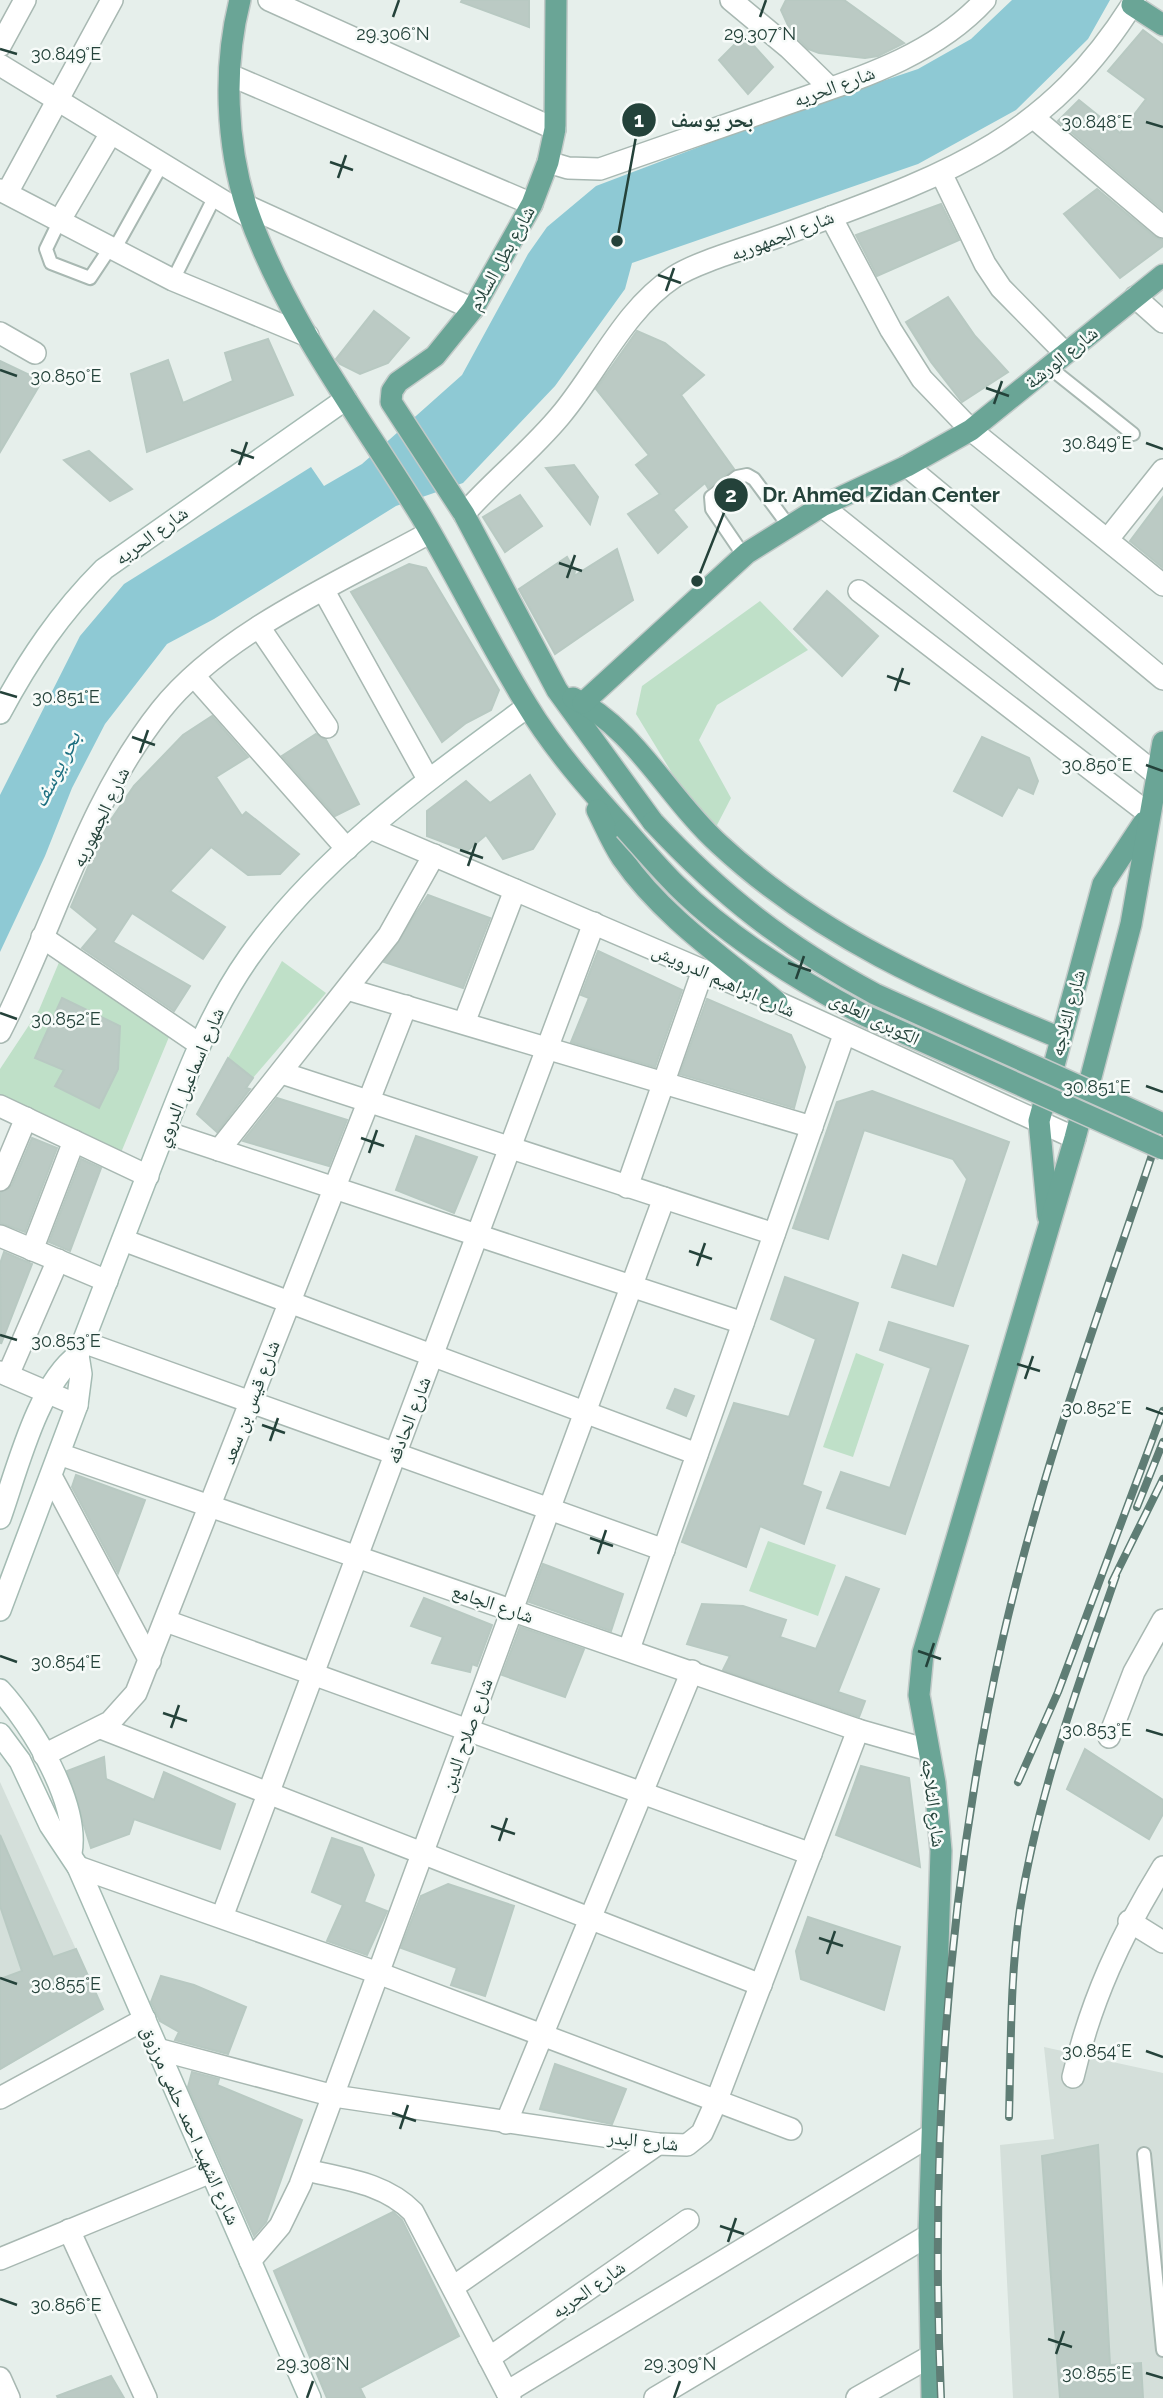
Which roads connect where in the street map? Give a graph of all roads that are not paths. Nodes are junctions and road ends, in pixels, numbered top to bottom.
1 (25, 0) edge
2 (112, 0) edge
3 (269, 0) edge
4 (556, 0) edge
5 (985, 0) edge
6 (235, 2) edge
7 (1134, 2) edge
8 (742, 4) edge
9 (1163, 25) edge
10 (0, 46) edge
11 (0, 65) edge
12 (230, 75) junction
13 (830, 88) junction
14 (57, 100) junction
15 (1034, 118) junction
16 (555, 129) junction
17 (111, 133) junction
18 (548, 162) junction
19 (162, 164) junction
20 (941, 173) junction
21 (3, 191) edge
22 (215, 196) junction
23 (532, 204) junction
24 (249, 212) junction
25 (831, 217) junction
26 (61, 220) junction
27 (1163, 227) edge
28 (112, 249) junction
29 (1163, 275) edge
30 (173, 280) junction
31 (1135, 297) junction
32 (473, 309) junction
33 (1163, 322) edge
34 (0, 333) edge
35 (309, 336) junction
36 (35, 353) dead end
37 (1057, 360) junction
38 (346, 399) junction
39 (971, 430) junction
40 (1133, 434) dead end
41 (907, 466) junction
42 (1163, 470) edge
43 (822, 506) junction
44 (459, 507) junction
45 (426, 526) junction
46 (788, 526) junction
47 (1108, 539) junction
48 (744, 556) junction
49 (1163, 585) edge
50 (859, 591) dead end
51 (324, 592) junction
52 (259, 627) junction
53 (194, 676) junction
54 (1163, 679) edge
55 (557, 690) junction
56 (583, 703) junction
57 (527, 707) junction
58 (0, 713) edge
59 (327, 727) dead end
60 (1163, 742) edge
61 (1156, 774) junction
62 (428, 779) junction
63 (581, 781) junction
64 (1149, 814) junction
65 (370, 828) junction
66 (347, 849) junction
67 (434, 855) junction
68 (515, 890) junction
69 (594, 923) junction
70 (42, 937) junction
71 (703, 970) junction
72 (347, 989) junction
73 (777, 1002) junction
74 (406, 1006) junction
75 (464, 1023) junction
76 (0, 1032) edge
77 (844, 1035) junction
78 (1060, 1038) junction
79 (199, 1044) junction
80 (547, 1048) junction
81 (282, 1073) junction
82 (664, 1083) junction
83 (369, 1102) junction
84 (0, 1106) edge
85 (26, 1118) junction
86 (1039, 1122) junction
87 (1163, 1124) edge
88 (812, 1127) junction
89 (165, 1132) junction
90 (1075, 1138) junction
91 (74, 1141) junction
92 (510, 1147) junction
93 (1163, 1149) edge
94 (219, 1150) junction
95 (148, 1176) junction
96 (0, 1180) edge
97 (628, 1186) junction
98 (335, 1188) junction
99 (664, 1198) junction
100 (1049, 1227) junction
101 (774, 1234) junction
102 (477, 1235) junction
103 (123, 1240) junction
104 (1, 1241) edge
105 (32, 1250) junction
106 (58, 1260) junction
107 (107, 1281) junction
108 (632, 1286) junction
109 (290, 1302) junction
110 (743, 1323) junction
111 (80, 1348) junction
112 (432, 1355) junction
113 (4, 1373) edge
114 (47, 1392) junction
115 (250, 1404) junction
116 (77, 1405) junction
117 (585, 1412) junction
118 (59, 1454) junction
119 (697, 1454) junction
120 (395, 1455) junction
121 (51, 1476) junction
122 (4, 1494) edge
123 (210, 1506) junction
124 (549, 1510) junction
125 (0, 1518) edge
126 (664, 1550) junction
127 (357, 1555) junction
128 (0, 1610) edge
129 (512, 1611) junction
130 (1163, 1620) edge
131 (166, 1621) junction
132 (629, 1650) junction
133 (150, 1661) junction
134 (692, 1671) junction
135 (313, 1675) junction
136 (0, 1690) edge
137 (101, 1728) junction
138 (468, 1730) junction
139 (858, 1730) junction
140 (0, 1734) edge
141 (1110, 1737) dead end
142 (928, 1750) junction
143 (44, 1755) junction
144 (268, 1793) junction
145 (642, 1793) junction
146 (422, 1853) junction
147 (811, 1854) junction
148 (75, 1860) junction
149 (1163, 1867) edge
150 (222, 1917) junction
151 (590, 1918) junction
152 (1129, 1922) junction
153 (1163, 1942) edge
154 (378, 1973) junction
155 (761, 1985) junction
156 (145, 2019) junction
157 (541, 2037) junction
158 (157, 2049) junction
159 (1073, 2077) dead end
160 (334, 2096) junction
161 (0, 2098) edge
162 (716, 2102) junction
163 (506, 2123) junction
164 (791, 2129) dead end
165 (931, 2135) junction
166 (658, 2144) junction
167 (1144, 2154) dead end
168 (306, 2169) junction
169 (211, 2172) junction
170 (688, 2220) dead end
171 (69, 2230) junction
172 (929, 2235) junction
173 (0, 2259) edge
174 (250, 2262) junction
175 (453, 2287) junction
176 (1163, 2350) edge
177 (931, 2356) junction
178 (489, 2358) junction
179 (0, 2378) edge
180 (509, 2395) edge
181 (9, 2398) edge
182 (146, 2398) edge
183 (310, 2398) edge
184 (655, 2398) edge
185 (857, 2398) edge
186 (932, 2398) edge

1 - 10 street
2 - 14 street
3 - 16 street
4 - 16 main road, شارع بطل السلام
5 - 13 street, شارع الحريه
6 - 12 main road
7 - 9 main road
7 - 15 street, شارع الجمهوريه
8 - 13 street
11 - 14 street
12 - 23 street
12 - 24 main road
13 - 18 street, شارع الحريه
14 - 17 street
14 - 21 street
15 - 20 street, شارع الجمهوريه
15 - 27 street
16 - 18 main road, شارع بطل السلام
17 - 19 street
17 - 26 street
18 - 23 main road, شارع بطل السلام
19 - 22 street
19 - 28 lane
20 - 25 street, شارع الجمهوريه
20 - 37 street
21 - 26 street
22 - 24 street
22 - 30 lane
23 - 32 main road, شارع بطل السلام
24 - 32 street
24 - 35 main road
25 - 39 street
25 - 44 street, شارع الجمهوريه
26 - 28 street
26 - 28 lane
28 - 30 street
29 - 31 main road, شارع الورشة
30 - 35 street
31 - 33 street
31 - 37 main road, شارع الورشة
32 - 44 main road, شارع بطل السلام
34 - 36 street
35 - 38 main road
37 - 39 main road, شارع الورشة
37 - 40 lane
38 - 45 main road
38 - 58 street, شارع الحريه
39 - 41 main road, شارع الورشة
39 - 47 street
41 - 43 main road, شارع الورشة
41 - 54 street
42 - 47 street
43 - 46 main road, شارع الورشة
43 - 61 street
44 - 55 main road
45 - 51 street, شارع الجمهوريه
45 - 57 main road
46 - 48 main road, شارع الورشة
46 - 48 lane
47 - 49 street
48 - 56 main road, شارع الورشة
50 - 64 street
51 - 52 street, شارع الجمهوريه
51 - 62 street
52 - 53 street, شارع الجمهوريه
52 - 59 street
53 - 66 street
53 - 70 street, شارع الجمهوريه
55 - 56 main road
55 - 87 main road, الكوبرى العلوى, bridge
56 - 78 main road
57 - 62 street, شارع اسماعيل الدروي
57 - 63 main road
60 - 61 main road, شارع الثلاجه
61 - 64 main road, شارع الثلاجه
62 - 65 street, شارع اسماعيل الدروي
63 - 73 main road
63 - 93 main road, الكوبرى العلوى, bridge
64 - 78 main road, شارع الثلاجه
64 - 90 main road, شارع الثلاجه
65 - 66 street, شارع اسماعيل الدروي
65 - 67 street, شارع ابراهيم الدرويش
66 - 79 street, شارع اسماعيل الدروي
67 - 68 street, شارع ابراهيم الدرويش
67 - 72 street
68 - 69 street, شارع ابراهيم الدرويش
68 - 75 street
69 - 71 street, شارع ابراهيم الدرويش
69 - 80 street, شارع الحادقه
70 - 76 street, شارع الجمهوريه
70 - 79 street
71 - 73 street, شارع ابراهيم الدرويش
71 - 82 street
72 - 74 street
72 - 81 street
73 - 77 street, شارع ابراهيم الدرويش
74 - 75 street
74 - 83 street, شارع قيس بن سعد
75 - 80 street
77 - 86 street, شارع ابراهيم الدرويش
77 - 88 street
78 - 86 main road, شارع الثلاجه
79 - 89 street, شارع اسماعيل الدروي
80 - 82 street
80 - 92 street, شارع الحادقه
81 - 83 street
81 - 94 street
82 - 88 street
82 - 97 street
83 - 92 street
83 - 98 street, شارع قيس بن سعد
84 - 85 street
85 - 91 street
85 - 96 street
86 - 90 street, شارع ابراهيم الدرويش
86 - 100 main road, شارع الثلاجه
88 - 101 street
89 - 94 street
89 - 95 street, شارع اسماعيل الدروي
90 - 100 main road, شارع الثلاجه
91 - 95 street
91 - 105 street
92 - 97 street
92 - 102 street, شارع الحادقه
94 - 98 street
95 - 103 street, شارع اسماعيل الدروي
97 - 99 street
98 - 102 street
98 - 109 street, شارع قيس بن سعد
99 - 101 street
99 - 108 street, شارع صلاح الدين
100 - 142 main road, شارع الثلاجه
101 - 110 street
102 - 108 street
102 - 112 street, شارع الحادقه
103 - 107 street, شارع اسماعيل الدروي
103 - 109 street
104 - 105 street
105 - 106 street
106 - 107 street
106 - 113 street
107 - 111 street, شارع اسماعيل الدروي
108 - 110 street
108 - 117 street, شارع صلاح الدين
109 - 112 street
109 - 115 street, شارع قيس بن سعد
110 - 119 street
111 - 114 street, شارع اسماعيل الدروي
111 - 115 street
111 - 116 street, شارع اسماعيل الدروي
112 - 117 street
112 - 120 street, شارع الحادقه
113 - 114 street
114 - 116 street
114 - 122 street, شارع اسماعيل الدروي
115 - 120 street
115 - 123 street, شارع قيس بن سعد
116 - 118 street, شارع اسماعيل الدروي
117 - 119 street
117 - 124 street, شارع صلاح الدين
118 - 121 street, شارع اسماعيل الدروي
118 - 123 street, شارع الجامع
119 - 126 street
120 - 124 street
120 - 127 street, شارع الحادقه
121 - 128 street, شارع اسماعيل الدروي
121 - 133 street
122 - 125 street, شارع اسماعيل الدروي
123 - 127 street, شارع الجامع
123 - 131 street, شارع قيس بن سعد
124 - 126 street
124 - 129 street, شارع صلاح الدين
126 - 132 street
127 - 129 street, شارع الجامع
127 - 135 street, شارع الحادقه
129 - 132 street, شارع الجامع
129 - 138 street, شارع صلاح الدين
130 - 141 street
131 - 133 street, شارع قيس بن سعد
131 - 135 street
132 - 134 street, شارع الجامع
133 - 137 street, شارع قيس بن سعد
134 - 139 street, شارع الجامع
134 - 145 street
135 - 138 street
135 - 144 street, شارع الحادقه
136 - 143 street, شارع الشهيد احمد حلمى مرزوق
137 - 143 street, شارع قيس بن سعد
137 - 144 street
138 - 145 street
138 - 146 street, شارع صلاح الدين
139 - 142 street, شارع الجامع
139 - 147 street, شارع البدر
140 - 148 street, شارع الشهيد احمد حلمى مرزوق
142 - 165 main road, شارع الثلاجه
143 - 148 street, شارع الشهيد احمد حلمى مرزوق
144 - 146 street
144 - 150 street, شارع الحادقه
145 - 147 street
145 - 151 street
146 - 151 street
146 - 154 street, شارع صلاح الدين
147 - 155 street, شارع البدر
148 - 150 street
148 - 156 street, شارع الشهيد احمد حلمى مرزوق
149 - 152 street
150 - 154 street
151 - 155 street
151 - 157 street
152 - 153 street
152 - 159 street
154 - 157 street
154 - 160 street, شارع صلاح الدين
155 - 162 street, شارع البدر
156 - 158 street, شارع الشهيد احمد حلمى مرزوق
156 - 161 street
157 - 162 street
157 - 163 street
158 - 160 street, شارع البدر
158 - 169 street, شارع الشهيد احمد حلمى مرزوق
160 - 163 street, شارع البدر
160 - 168 street, شارع صلاح الدين
162 - 164 street
162 - 166 street, شارع البدر
163 - 166 street, شارع البدر
165 - 172 main road, شارع الثلاجه
165 - 180 street
166 - 175 street
167 - 176 lane
168 - 174 street, شارع صلاح الدين
168 - 175 street
169 - 171 street
169 - 174 street, شارع الشهيد احمد حلمى مرزوق
170 - 178 street, شارع الحريه
171 - 173 street
171 - 182 street
172 - 177 main road, شارع الثلاجه
172 - 184 street
174 - 183 street, شارع الشهيد احمد حلمى مرزوق
175 - 178 street
177 - 185 street
177 - 186 main road, شارع الثلاجه
178 - 180 street
179 - 181 street

